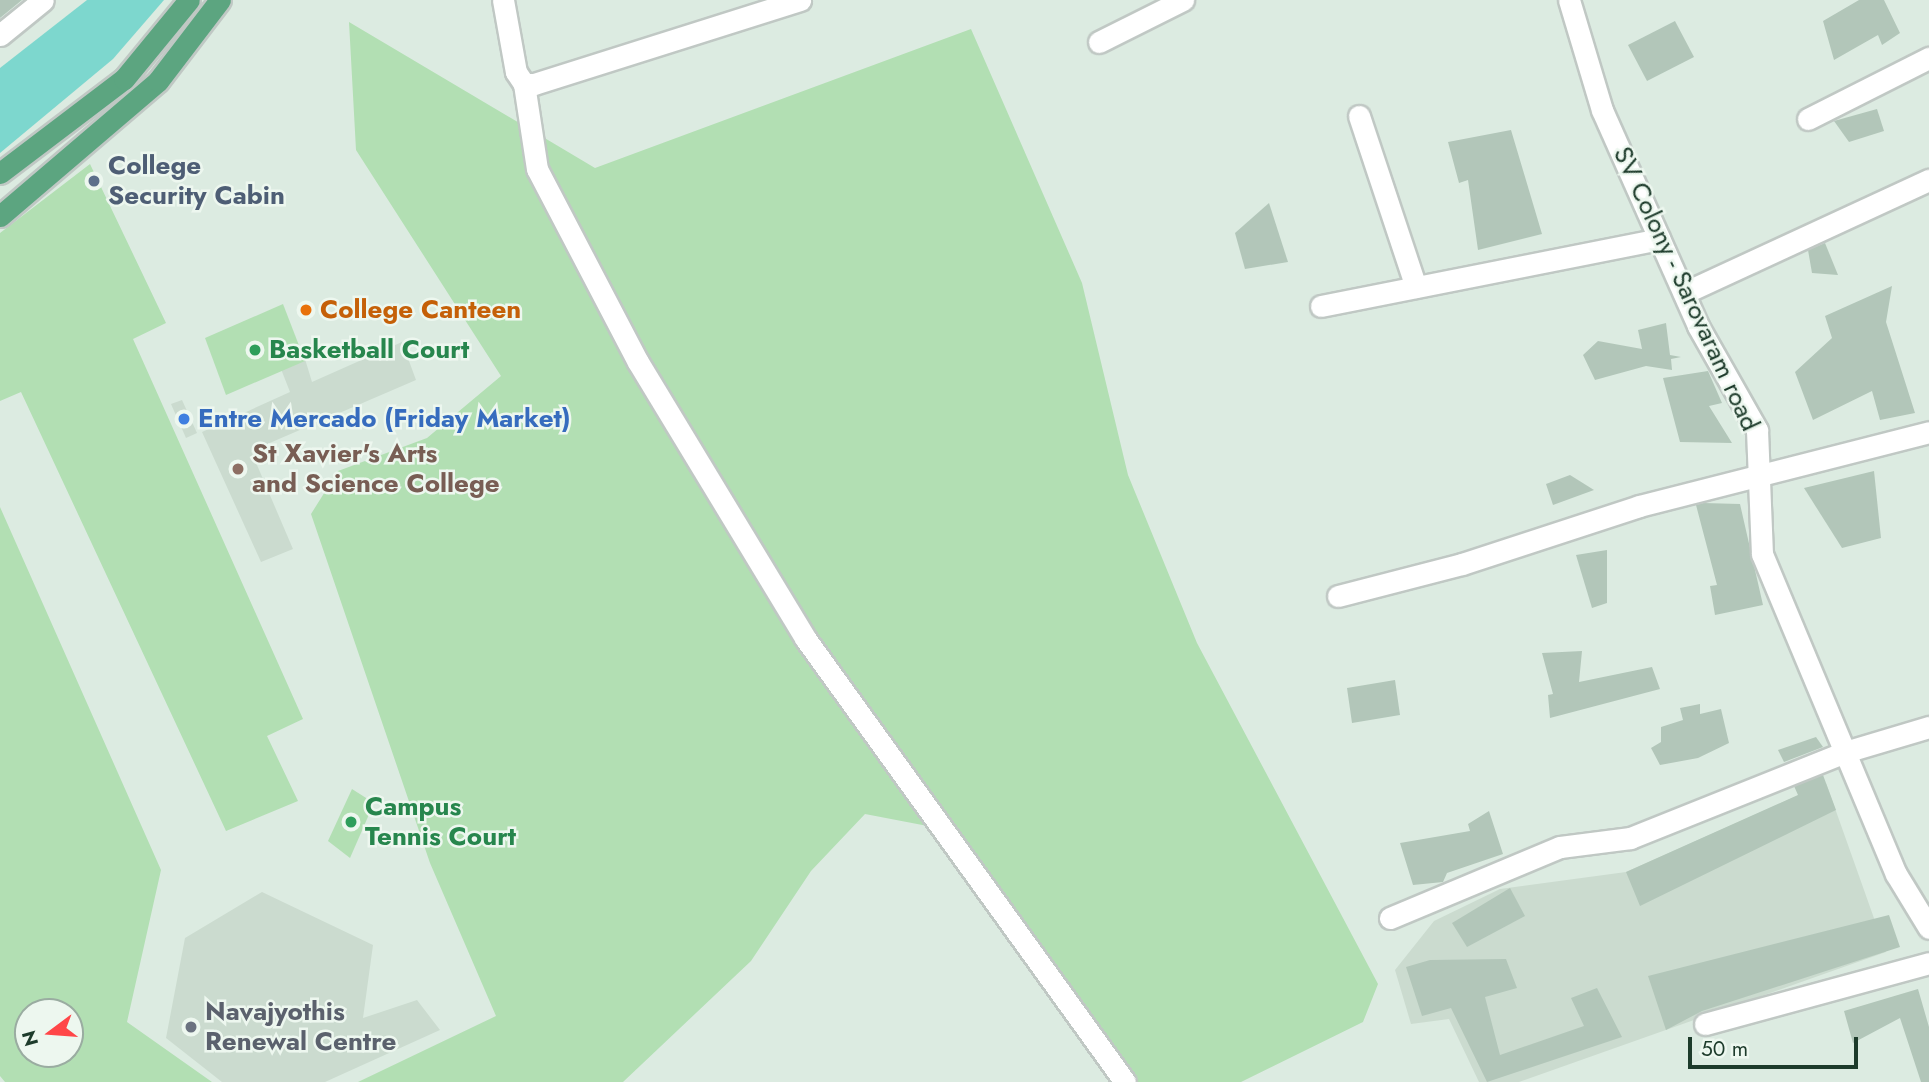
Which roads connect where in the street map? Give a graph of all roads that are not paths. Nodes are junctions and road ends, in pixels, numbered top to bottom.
1 (43, 0) edge
2 (189, 0) edge
3 (220, 0) edge
4 (503, 0) edge
5 (800, 0) edge
6 (1183, 0) edge
7 (1569, 0) edge
8 (0, 35) edge
9 (1099, 41) dead end
10 (1929, 58) edge
11 (524, 85) junction
12 (1359, 116) dead end
13 (1808, 119) dead end
14 (0, 173) edge
15 (1929, 180) edge
16 (0, 216) edge
17 (1659, 239) junction
18 (1416, 287) junction
19 (1684, 293) junction
20 (1321, 306) dead end
21 (1929, 432) edge
22 (1759, 478) junction
23 (1338, 596) dead end
24 (1929, 727) edge
25 (1845, 752) junction
26 (1921, 899) edge
27 (1390, 918) dead end
28 (1929, 928) edge
29 (1929, 963) edge
30 (1705, 1024) dead end
31 (1125, 1082) edge

1 - 8 street
2 - 14 main road
3 - 16 main road
4 - 11 street
5 - 11 street
6 - 9 street
7 - 17 street, SV Colony - Sarovaram road
10 - 13 street
11 - 31 street
12 - 18 street
15 - 19 street
17 - 18 street
17 - 19 street, SV Colony - Sarovaram road
18 - 20 street
19 - 22 street, SV Colony - Sarovaram road
21 - 22 street
22 - 23 street
22 - 25 street, SV Colony - Sarovaram road
24 - 25 street
25 - 26 street, SV Colony - Sarovaram road
25 - 27 street
26 - 28 street, SV Colony - Sarovaram road
29 - 30 street

